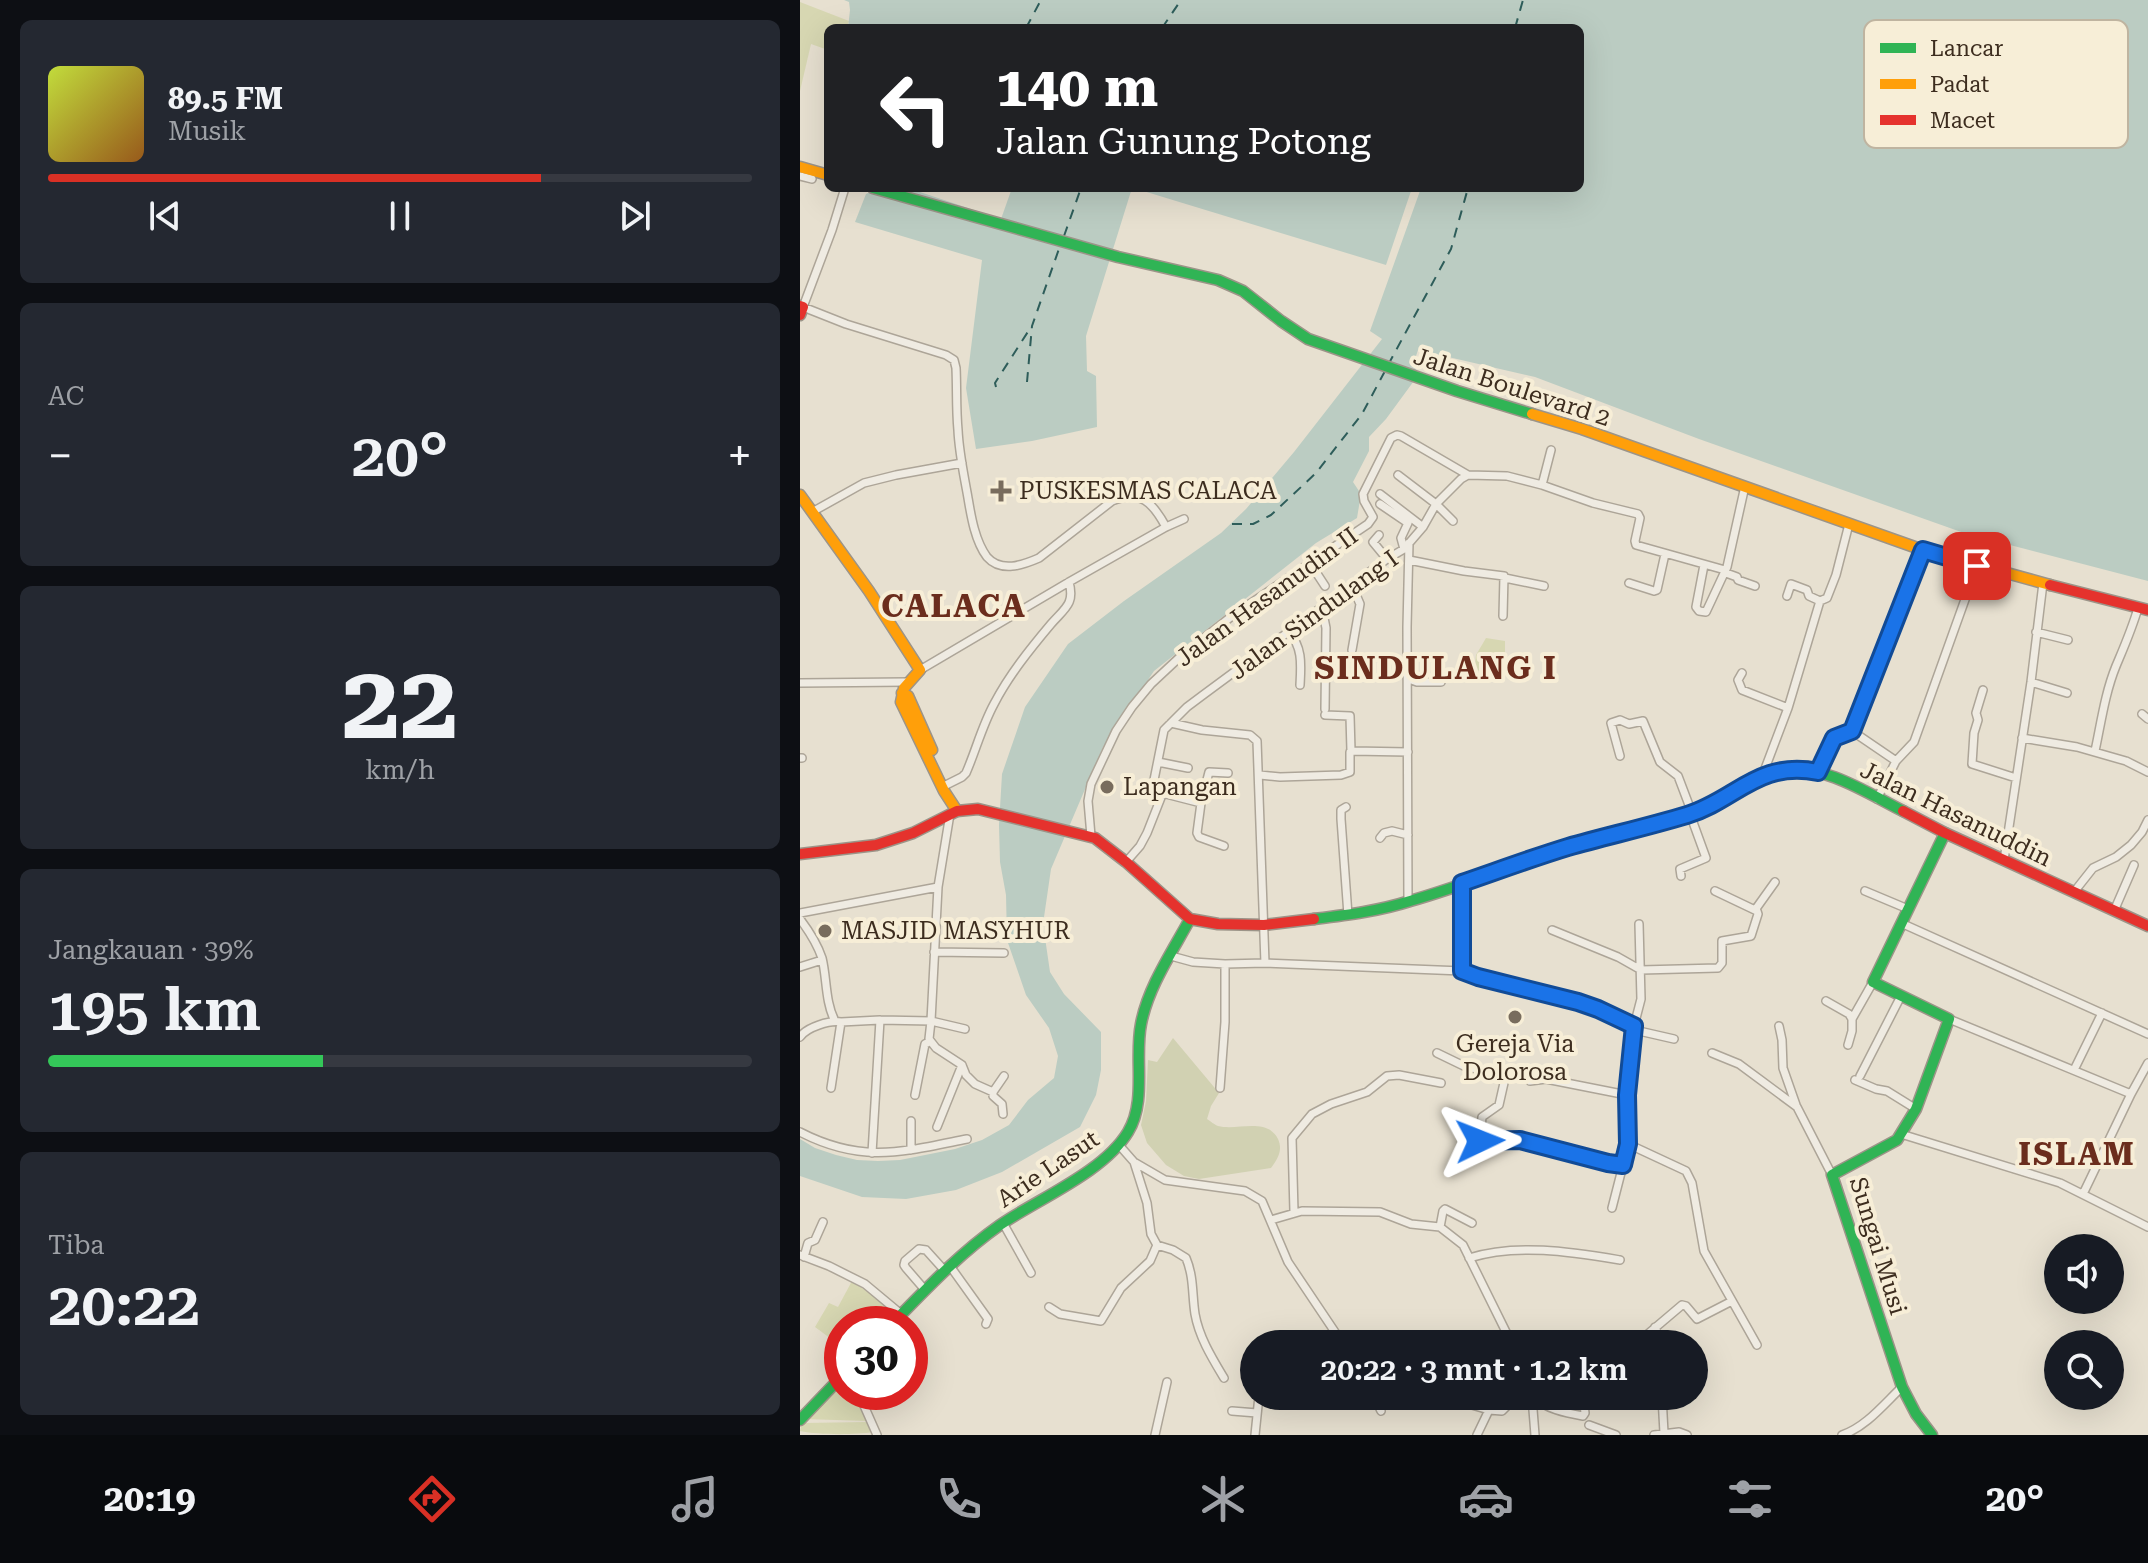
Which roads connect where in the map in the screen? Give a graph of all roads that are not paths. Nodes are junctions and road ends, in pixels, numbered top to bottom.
1 (800, 167) edge
2 (824, 174) edge
3 (800, 176) edge
4 (812, 179) dead end
5 (844, 192) edge
6 (887, 192) edge
7 (801, 310) edge
8 (1551, 450) dead end
9 (962, 463) junction
10 (1398, 475) dead end
11 (1468, 475) junction
12 (1542, 485) junction
13 (1745, 486) junction
14 (1380, 494) dead end
15 (800, 495) edge
16 (1380, 504) dead end
17 (1436, 504) junction
18 (812, 512) junction
19 (1181, 521) dead end
20 (1453, 521) dead end
21 (1849, 524) junction
22 (1166, 527) junction
23 (1423, 527) junction
24 (1379, 535) dead end
25 (1407, 546) junction
26 (1923, 550) junction
27 (1665, 554) junction
28 (1387, 559) junction
29 (1409, 560) junction
30 (1310, 563) junction
31 (1704, 565) junction
32 (1977, 566) junction
33 (1726, 569) junction
34 (1505, 578) junction
35 (1069, 582) junction
36 (1629, 583) dead end
37 (2043, 583) junction
38 (1325, 586) dead end
39 (1544, 586) dead end
40 (1755, 586) dead end
41 (1348, 587) junction
42 (1787, 596) dead end
43 (1820, 601) junction
44 (2143, 609) edge
45 (1318, 610) junction
46 (1503, 616) dead end
47 (1289, 632) junction
48 (2036, 632) junction
49 (2068, 640) dead end
50 (1352, 650) dead end
51 (920, 670) junction
52 (1742, 673) dead end
53 (1409, 679) junction
54 (1441, 682) dead end
55 (2031, 682) junction
56 (800, 683) edge
57 (1300, 685) dead end
58 (904, 688) junction
59 (1983, 690) dead end
60 (2067, 693) dead end
61 (1788, 708) junction
62 (1171, 723) junction
63 (1852, 731) junction
64 (2022, 738) junction
65 (1351, 751) junction
66 (2095, 751) junction
67 (1408, 752) junction
68 (1620, 756) dead end
69 (1896, 761) junction
70 (1158, 762) junction
71 (1188, 768) dead end
72 (1818, 772) junction
73 (2148, 772) edge
74 (1228, 773) dead end
75 (1260, 775) junction
76 (1762, 776) junction
77 (2016, 778) junction
78 (1153, 785) dead end
79 (944, 787) junction
80 (1877, 799) junction
81 (1201, 803) junction
82 (1346, 807) dead end
83 (963, 811) junction
84 (1691, 814) junction
85 (2148, 820) edge
86 (1945, 833) junction
87 (1408, 835) junction
88 (1091, 836) junction
89 (1380, 838) dead end
90 (1224, 846) dead end
91 (800, 854) edge
92 (2004, 860) junction
93 (1126, 862) junction
94 (2134, 865) dead end
95 (1681, 876) dead end
96 (1775, 882) dead end
97 (1462, 883) junction
98 (938, 887) junction
99 (1715, 891) dead end
100 (1865, 891) dead end
101 (2074, 892) junction
102 (1408, 902) junction
103 (1908, 909) junction
104 (1755, 910) junction
105 (2114, 911) junction
106 (1348, 915) junction
107 (800, 916) edge
108 (1190, 919) junction
109 (1901, 923) junction
110 (1639, 924) dead end
111 (1264, 925) junction
112 (2148, 926) edge
113 (1552, 930) dead end
114 (934, 952) junction
115 (1004, 953) dead end
116 (1171, 956) junction
117 (822, 960) junction
118 (1265, 963) junction
119 (1225, 964) junction
120 (800, 967) edge
121 (1641, 970) junction
122 (1462, 971) junction
123 (1873, 982) junction
124 (1901, 996) junction
125 (1826, 1001) dead end
126 (2102, 1013) junction
127 (1852, 1019) junction
128 (1949, 1019) junction
129 (880, 1020) junction
130 (931, 1021) junction
131 (838, 1022) junction
132 (1634, 1026) junction
133 (1779, 1026) dead end
134 (965, 1029) dead end
135 (2148, 1034) edge
136 (800, 1037) edge
137 (1674, 1039) dead end
138 (929, 1042) junction
139 (1848, 1045) dead end
140 (1437, 1053) dead end
141 (1712, 1053) dead end
142 (2148, 1063) edge
143 (962, 1065) junction
144 (2074, 1070) junction
145 (1004, 1076) dead end
146 (1530, 1081) dead end
147 (1441, 1083) dead end
148 (831, 1088) dead end
149 (1220, 1088) dead end
150 (993, 1092) junction
151 (2131, 1094) junction
152 (915, 1095) dead end
153 (1627, 1095) junction
154 (1797, 1107) junction
155 (1916, 1109) junction
156 (1003, 1114) dead end
157 (911, 1121) dead end
158 (937, 1127) dead end
159 (800, 1132) edge
160 (1901, 1134) junction
161 (967, 1139) dead end
162 (1628, 1144) junction
163 (1119, 1145) junction
164 (911, 1150) junction
165 (872, 1153) junction
166 (1134, 1162) junction
167 (1623, 1165) junction
168 (1832, 1175) junction
169 (2083, 1194) junction
170 (1612, 1208) dead end
171 (1294, 1212) junction
172 (1271, 1220) junction
173 (823, 1222) dead end
174 (1003, 1223) junction
175 (1472, 1223) dead end
176 (1440, 1227) junction
177 (2148, 1227) edge
178 (1157, 1245) junction
179 (802, 1256) edge
180 (1469, 1258) junction
181 (1620, 1260) dead end
182 (947, 1269) junction
183 (1031, 1273) dead end
184 (925, 1290) junction
185 (1732, 1301) junction
186 (891, 1306) edge
187 (909, 1306) edge
188 (1049, 1307) dead end
189 (986, 1324) dead end
190 (1655, 1327) junction
191 (1334, 1330) edge
192 (1505, 1330) edge
193 (1652, 1330) edge
194 (1656, 1330) edge
195 (1757, 1345) dead end
196 (1224, 1378) dead end
197 (1167, 1382) dead end
198 (1902, 1387) junction
199 (824, 1395) edge
200 (866, 1410) edge
201 (1257, 1410) edge
202 (1489, 1410) joint
203 (1503, 1410) edge
204 (1532, 1410) edge
205 (1559, 1410) edge
206 (1584, 1410) edge
207 (1663, 1410) edge
208 (1232, 1411) dead end
209 (1257, 1413) junction
210 (1584, 1415) junction
211 (800, 1420) edge
212 (1589, 1425) junction
213 (1664, 1433) junction
214 (877, 1435) edge
215 (1155, 1435) edge
216 (1255, 1435) edge
217 (1477, 1435) edge
218 (1535, 1435) edge
219 (1590, 1435) edge
220 (1616, 1435) edge
221 (1654, 1435) edge
222 (1687, 1435) edge
223 (1842, 1435) edge
224 (1932, 1435) edge

1 - 2 main road
3 - 4 street
5 - 7 street
6 - 13 main road, Jalan Boulevard 2
7 - 9 street
8 - 12 street
9 - 18 street
9 - 22 street
10 - 17 street
11 - 12 street
11 - 17 street, Jalan Sindulang I
11 - 30 street, Jalan Hasanudin II
12 - 27 street
13 - 21 main road, Jalan Boulevard 2
13 - 33 street
14 - 23 street
15 - 18 main road
16 - 25 street
17 - 20 street
17 - 23 street, Jalan Sindulang I
18 - 51 main road
19 - 22 street
21 - 26 main road, Jalan Boulevard 2
21 - 43 street
22 - 35 street
23 - 25 street, Jalan Sindulang I
24 - 28 street
25 - 28 street, Jalan Sindulang I
25 - 29 street
26 - 32 main road, Jalan Boulevard 2
26 - 63 street
27 - 31 street
27 - 36 street
28 - 41 street, Jalan Sindulang I
29 - 34 street
29 - 53 street
30 - 38 street
30 - 88 street, Jalan Hasanudin II
31 - 33 street
31 - 33 street
32 - 37 main road, Jalan Boulevard 2
32 - 69 street
33 - 40 street
34 - 39 street
34 - 46 street
35 - 51 street
35 - 79 street
37 - 44 main road, Jalan Boulevard 2
37 - 48 street
41 - 45 street, Jalan Sindulang I
41 - 50 street
42 - 43 street
43 - 61 street
44 - 66 street
45 - 47 street, Jalan Sindulang I
45 - 65 street
47 - 57 street
47 - 62 street, Jalan Sindulang I
48 - 49 street
48 - 55 street
51 - 58 main road
52 - 61 street
53 - 54 street
53 - 67 street
55 - 60 street
55 - 64 street
56 - 58 street
58 - 79 main road
59 - 77 street
61 - 76 street
62 - 70 street
62 - 75 street
63 - 69 street
63 - 72 street
64 - 66 street
64 - 77 street
65 - 67 street
65 - 75 street
66 - 73 street
67 - 87 street
68 - 84 street
69 - 80 street
70 - 71 street
70 - 78 street
72 - 76 main road, Jalan Hasanuddin
72 - 80 main road, Jalan Hasanuddin
74 - 81 street
75 - 111 street
76 - 84 main road, Jalan Hasanuddin
77 - 92 street
79 - 83 main road
80 - 86 main road, Jalan Hasanuddin
81 - 90 street
81 - 93 street
82 - 106 street
83 - 88 main road
83 - 91 main road
83 - 98 street
84 - 95 street
84 - 97 main road, Jalan Hasanuddin
85 - 101 street
86 - 92 main road, Jalan Hasanuddin
86 - 103 main road
87 - 89 street
87 - 102 street
88 - 93 main road
92 - 101 main road, Jalan Hasanuddin
93 - 108 main road
94 - 105 street
96 - 104 street
97 - 102 main road, Jalan Hasanuddin
97 - 122 street
98 - 107 street
98 - 114 street
99 - 104 street
100 - 103 street
101 - 105 main road, Jalan Hasanuddin
102 - 106 main road, Jalan Hasanuddin
103 - 109 main road
104 - 121 street
105 - 112 main road, Jalan Hasanuddin
106 - 111 main road, Jalan Hasanuddin
107 - 117 street
108 - 111 main road, Jalan Hasanuddin
108 - 116 main road, Arie Lasut
109 - 123 main road
109 - 126 street
110 - 121 street
111 - 118 street
113 - 121 street
114 - 115 street
114 - 130 street
116 - 119 street
116 - 163 main road, Arie Lasut
117 - 120 street
117 - 131 street
118 - 119 street
118 - 122 street
119 - 149 street
121 - 132 street
122 - 132 street
123 - 124 main road
123 - 127 street
124 - 128 main road
124 - 155 street
125 - 127 street
126 - 135 street
126 - 144 street
127 - 139 street
128 - 144 street
128 - 155 main road, Sungai Musi
129 - 130 street
129 - 131 street
129 - 165 street
130 - 134 street
130 - 138 street
131 - 136 street
131 - 148 street
132 - 137 street
132 - 153 street
133 - 154 street
138 - 143 street
138 - 152 street
140 - 167 street
141 - 154 street
142 - 151 street
143 - 150 street
143 - 158 street
144 - 151 street
145 - 150 street
146 - 153 street
147 - 171 street
150 - 156 street
151 - 169 street
153 - 162 street
154 - 168 street
155 - 160 main road, Sungai Musi
157 - 164 street
159 - 165 street
160 - 168 main road, Sungai Musi
160 - 169 street
161 - 164 street
162 - 167 street
162 - 185 street
163 - 166 street
163 - 174 main road, Arie Lasut
164 - 165 street
166 - 172 street
166 - 178 street
167 - 170 street
168 - 198 main road, Sungai Musi
169 - 177 street
171 - 172 street
171 - 176 street
172 - 191 street
173 - 179 street
174 - 182 main road, Arie Lasut
174 - 183 street
175 - 176 street
176 - 180 street
178 - 188 street
178 - 196 street
179 - 186 street
180 - 181 street
180 - 192 street
182 - 184 main road, Arie Lasut
182 - 184 street
182 - 189 street
184 - 187 main road, Arie Lasut
185 - 190 street
185 - 195 street
190 - 193 street
190 - 194 street
197 - 215 street
198 - 223 street
198 - 224 main road, Sungai Musi
199 - 211 main road
200 - 214 street
201 - 209 street
202 - 203 street
202 - 217 street
204 - 218 street
205 - 210 street
206 - 210 street
207 - 213 street
208 - 209 street
209 - 216 street
210 - 212 street
212 - 219 street
212 - 220 street
213 - 221 street
213 - 222 street

